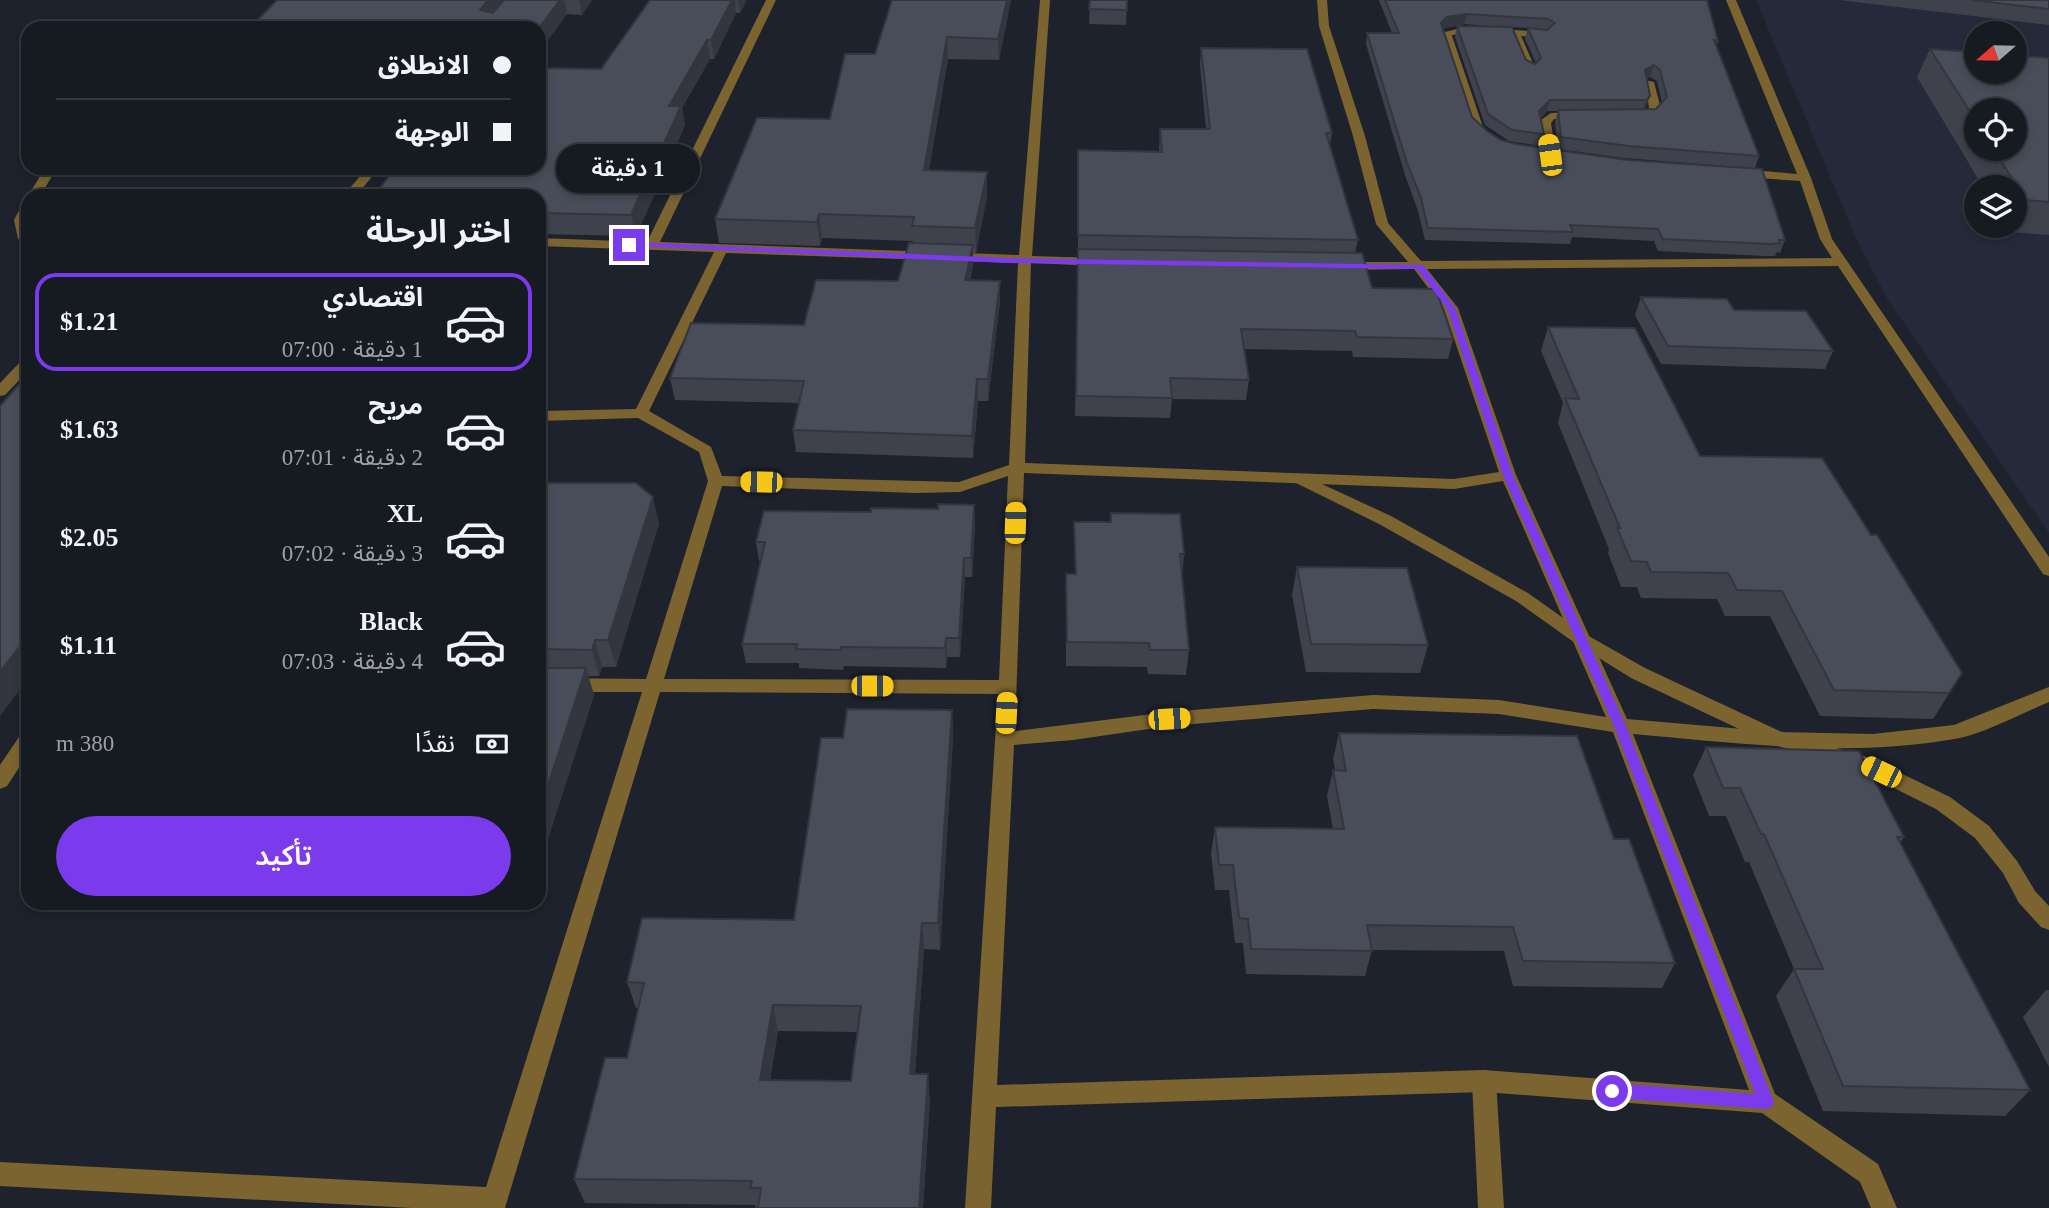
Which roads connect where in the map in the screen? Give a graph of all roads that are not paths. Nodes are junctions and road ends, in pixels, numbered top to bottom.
1 (771, 0) edge
2 (1045, 0) edge
3 (1322, 0) edge
4 (1731, 0) edge
5 (1515, 33) junction
6 (1545, 35) edge
7 (1531, 70) edge
8 (1649, 82) edge
9 (1591, 116) edge
10 (1619, 116) edge
11 (1500, 145) edge
12 (1550, 155) edge
13 (1735, 173) edge
14 (367, 175) edge
15 (1805, 178) junction
16 (355, 189) edge
17 (546, 242) edge
18 (652, 245) junction
19 (722, 248) junction
20 (1025, 261) junction
21 (1108, 262) edge
22 (1842, 262) junction
23 (1325, 265) edge
24 (1420, 267) junction
25 (21, 370) edge
26 (0, 392) edge
27 (641, 413) junction
28 (546, 415) edge
29 (1017, 468) junction
30 (1508, 475) junction
31 (1298, 478) junction
32 (716, 481) junction
33 (2049, 570) edge
34 (1581, 639) junction
35 (654, 684) junction
36 (546, 685) edge
37 (1008, 687) junction
38 (2049, 694) edge
39 (1620, 726) junction
40 (1004, 739) junction
41 (1778, 739) junction
42 (21, 750) edge
43 (0, 781) edge
44 (2049, 921) edge
45 (1484, 1081) junction
46 (985, 1096) junction
47 (1766, 1102) junction
48 (0, 1174) edge
49 (493, 1204) edge
50 (978, 1208) edge
51 (1491, 1208) edge
52 (1884, 1208) edge

1 - 18 street
2 - 20 street
3 - 24 street
4 - 15 street
5 - 6 street
5 - 7 street
5 - 11 street
8 - 10 street
9 - 12 street
13 - 15 street
14 - 16 street
15 - 22 street
17 - 18 street
18 - 19 street
19 - 20 street
19 - 27 street
20 - 21 street
20 - 29 street
22 - 24 street
22 - 33 street
23 - 24 street
24 - 30 street
25 - 26 street
27 - 28 street
27 - 32 street
29 - 31 street
29 - 32 street
29 - 37 street
30 - 31 street
30 - 34 street
31 - 34 street
32 - 35 street
34 - 39 street
34 - 41 street
35 - 36 street
35 - 37 street
35 - 49 street
37 - 40 street
38 - 41 street
39 - 40 street
39 - 41 street
39 - 47 street
40 - 46 street
41 - 44 street
42 - 43 street
45 - 46 street
45 - 47 street
45 - 51 street
46 - 50 street
47 - 52 street
48 - 49 street

